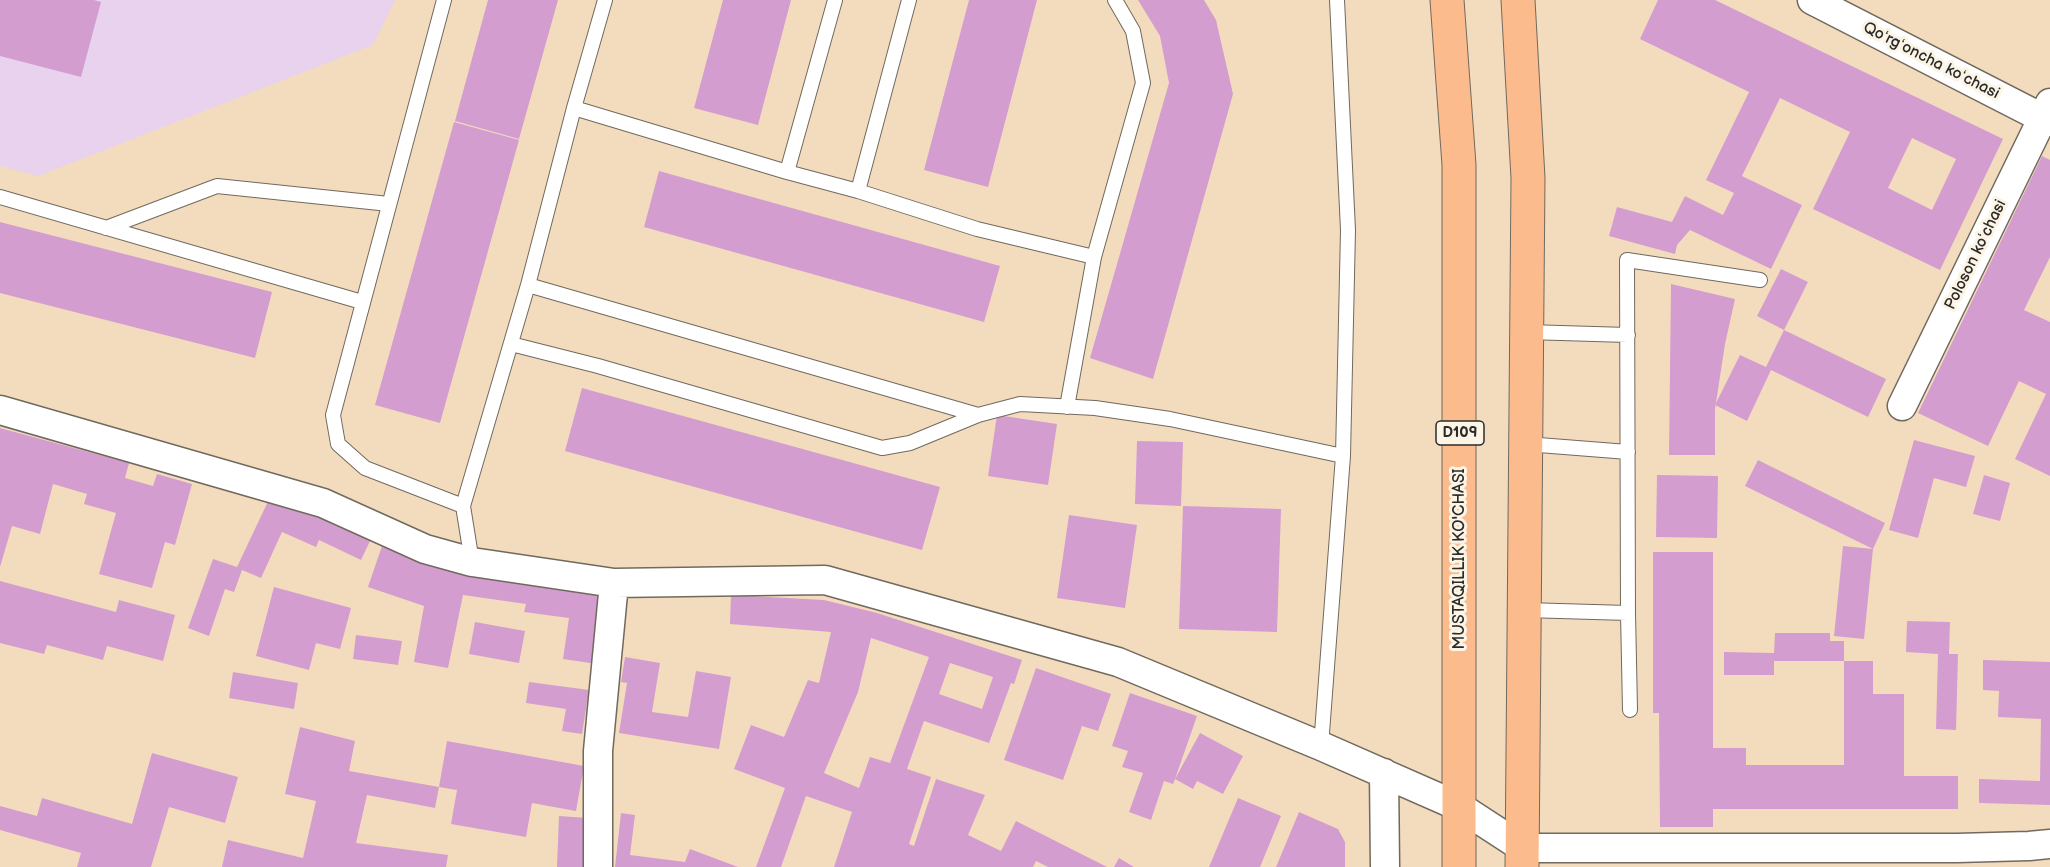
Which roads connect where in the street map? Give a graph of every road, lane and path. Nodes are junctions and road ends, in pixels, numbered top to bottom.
1 (444, 0) edge
2 (605, 0) edge
3 (835, 0) edge
4 (909, 0) edge
5 (1115, 0) edge
6 (1337, 0) edge
7 (1448, 0) edge
8 (1518, 0) edge
9 (1812, 0) edge
10 (573, 108) junction
11 (2048, 115) edge
12 (787, 172) junction
13 (858, 191) junction
14 (0, 197) edge
15 (389, 204) junction
16 (106, 228) junction
17 (1094, 257) junction
18 (1760, 280) dead end
19 (528, 285) junction
20 (362, 302) junction
21 (1527, 332) junction
22 (1628, 335) junction
23 (511, 344) junction
24 (1902, 406) dead end
25 (1067, 407) junction
26 (0, 410) edge
27 (978, 415) junction
28 (1526, 444) junction
29 (1628, 452) junction
30 (1343, 456) junction
31 (463, 506) junction
32 (472, 562) junction
33 (614, 583) junction
34 (1525, 610) junction
35 (1628, 613) junction
36 (1630, 710) dead end
37 (1321, 746) junction
38 (1384, 773) junction
39 (1460, 807) junction
40 (2050, 844) edge
41 (1522, 857) edge
42 (598, 867) edge
43 (1385, 867) edge
44 (1459, 867) edge

1 - 15 lane
2 - 10 lane
3 - 12 lane
4 - 13 lane
5 - 17 lane
6 - 30 lane
7 - 39 main road, MUSTAQILLIK KO'CHASI / D109
8 - 21 main road
9 - 11 street, Qoʻrgʻoncha koʻchasi
10 - 12 lane
10 - 19 lane
11 - 24 street, Poloson koʻchasi
12 - 13 lane
13 - 17 lane
14 - 16 lane
15 - 16 lane
15 - 20 lane
16 - 20 lane
17 - 25 lane
18 - 22 lane
19 - 23 lane
19 - 27 lane
20 - 31 lane
21 - 22 lane
21 - 28 main road
22 - 29 lane
23 - 27 lane
23 - 31 lane
25 - 27 lane
25 - 30 lane
26 - 32 street
28 - 29 lane
28 - 34 main road
29 - 35 lane
30 - 37 lane
31 - 32 lane
32 - 33 street
33 - 37 street
33 - 42 street
34 - 35 lane
34 - 41 main road
35 - 36 lane
37 - 38 street
38 - 39 street
38 - 43 street
39 - 41 street
39 - 44 main road, MUSTAQILLIK KO'CHASI / D109
40 - 41 street

